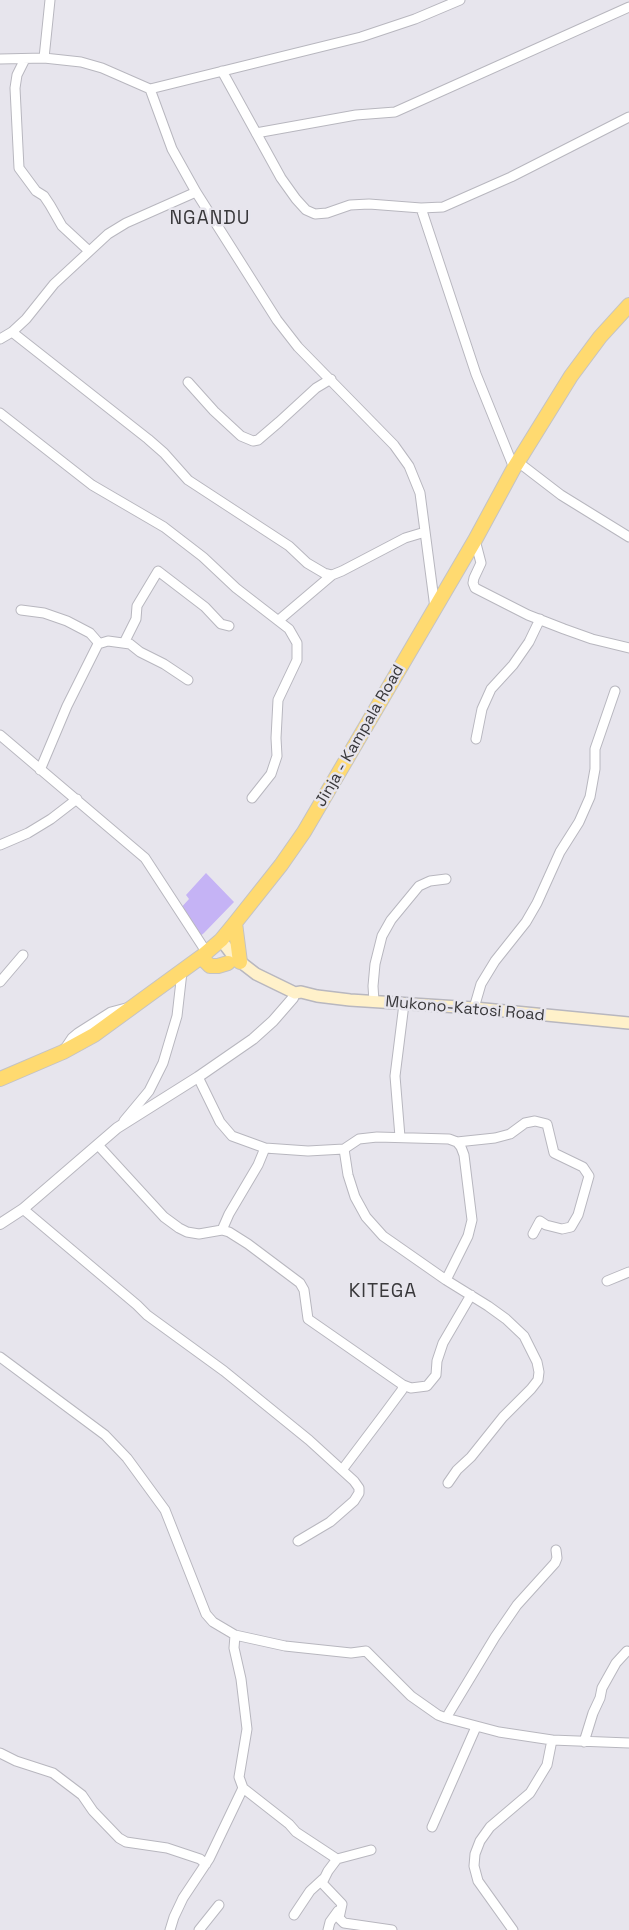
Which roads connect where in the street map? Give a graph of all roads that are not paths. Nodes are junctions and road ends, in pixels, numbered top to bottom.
1 (50, 0) edge
2 (460, 0) edge
3 (629, 7) edge
4 (0, 58) edge
5 (44, 58) junction
6 (25, 59) junction
7 (222, 71) junction
8 (150, 89) junction
9 (629, 117) edge
10 (256, 133) junction
11 (196, 192) junction
12 (421, 208) junction
13 (89, 251) junction
14 (629, 304) edge
15 (12, 332) junction
16 (0, 339) edge
17 (330, 379) junction
18 (188, 382) dead end
19 (0, 414) edge
20 (516, 465) junction
21 (425, 532) junction
22 (629, 537) edge
23 (475, 540) junction
24 (332, 575) junction
25 (435, 608) junction
26 (21, 610) dead end
27 (279, 620) junction
28 (540, 620) junction
29 (229, 626) dead end
30 (124, 643) junction
31 (98, 644) junction
32 (629, 648) edge
33 (188, 680) dead end
34 (615, 691) dead end
35 (0, 735) edge
36 (476, 739) dead end
37 (40, 770) junction
38 (252, 798) dead end
39 (77, 799) junction
40 (0, 845) edge
41 (446, 879) dead end
42 (235, 923) junction
43 (211, 949) junction
44 (23, 955) dead end
45 (234, 963) junction
46 (182, 972) junction
47 (0, 982) edge
48 (297, 994) junction
49 (374, 1002) junction
50 (404, 1004) junction
51 (474, 1008) junction
52 (629, 1023) edge
53 (198, 1077) junction
54 (0, 1078) edge
55 (117, 1128) junction
56 (400, 1137) junction
57 (457, 1142) junction
58 (98, 1145) junction
59 (266, 1148) junction
60 (344, 1150) junction
61 (23, 1209) junction
62 (0, 1224) edge
63 (222, 1230) junction
64 (533, 1234) dead end
65 (629, 1272) edge
66 (446, 1280) junction
67 (608, 1281) dead end
68 (471, 1295) junction
69 (0, 1357) edge
70 (403, 1385) junction
71 (342, 1470) junction
72 (448, 1483) dead end
73 (298, 1541) dead end
74 (556, 1550) dead end
75 (235, 1635) junction
76 (627, 1650) dead end
77 (446, 1718) junction
78 (476, 1727) junction
79 (552, 1740) junction
80 (584, 1742) junction
81 (629, 1743) edge
82 (0, 1753) edge
83 (243, 1788) junction
84 (432, 1828) dead end
85 (371, 1850) dead end
86 (338, 1859) junction
87 (206, 1864) junction
88 (323, 1879) junction
89 (342, 1904) junction
90 (219, 1905) dead end
91 (294, 1915) dead end
92 (173, 1929) edge
93 (199, 1930) edge
94 (328, 1930) edge
95 (392, 1930) edge
96 (513, 1930) edge

1 - 5 street
2 - 7 street
3 - 10 street
4 - 6 street
5 - 6 street
5 - 8 street
6 - 13 street
7 - 8 street
7 - 10 street
8 - 11 street
9 - 12 street
10 - 12 street
11 - 13 street
11 - 17 street
12 - 20 street
13 - 15 street
14 - 20 highway, Jinja - Kampala Road
15 - 16 street
15 - 24 street
17 - 18 street
17 - 21 street
19 - 27 street
20 - 22 street
20 - 23 highway, Jinja - Kampala Road
21 - 24 street
21 - 25 street
23 - 25 highway, Jinja - Kampala Road
23 - 28 street
24 - 27 street
25 - 42 highway, Jinja - Kampala Road
26 - 31 street
27 - 38 street
28 - 32 street
28 - 36 street
29 - 30 street
30 - 31 street
30 - 33 street
31 - 37 street
34 - 51 street
35 - 37 street
37 - 39 street
39 - 40 street
39 - 43 street
41 - 49 street
42 - 43 highway, Jinja - Kampala Road
42 - 45 highway
43 - 45 main road, Mukono-Katosi Road
43 - 45 highway
43 - 46 highway, Jinja - Kampala Road
44 - 47 street
45 - 48 main road, Mukono-Katosi Road
46 - 54 highway, Jinja - Kampala Road
46 - 55 street
48 - 49 main road, Mukono-Katosi Road
48 - 53 street
49 - 50 main road, Mukono-Katosi Road
50 - 51 main road, Mukono-Katosi Road
50 - 56 street
51 - 52 main road, Mukono-Katosi Road
53 - 55 street
53 - 59 street
55 - 58 street
56 - 57 street
56 - 60 street
57 - 64 street
57 - 66 street
58 - 61 street
58 - 63 street
59 - 60 street
59 - 63 street
60 - 66 street
61 - 62 street
61 - 71 street
63 - 70 street
65 - 67 street
66 - 68 street
68 - 70 street
68 - 72 street
69 - 75 street
70 - 71 street
71 - 73 street
74 - 77 street
75 - 77 street
75 - 83 street
76 - 80 street
77 - 78 street
78 - 79 street
78 - 84 street
79 - 80 street
79 - 96 street
80 - 81 street
82 - 87 street
83 - 86 street
83 - 87 street
85 - 86 street
86 - 88 street
87 - 92 street
88 - 89 street
88 - 91 street
89 - 94 street
89 - 95 street
90 - 93 street

